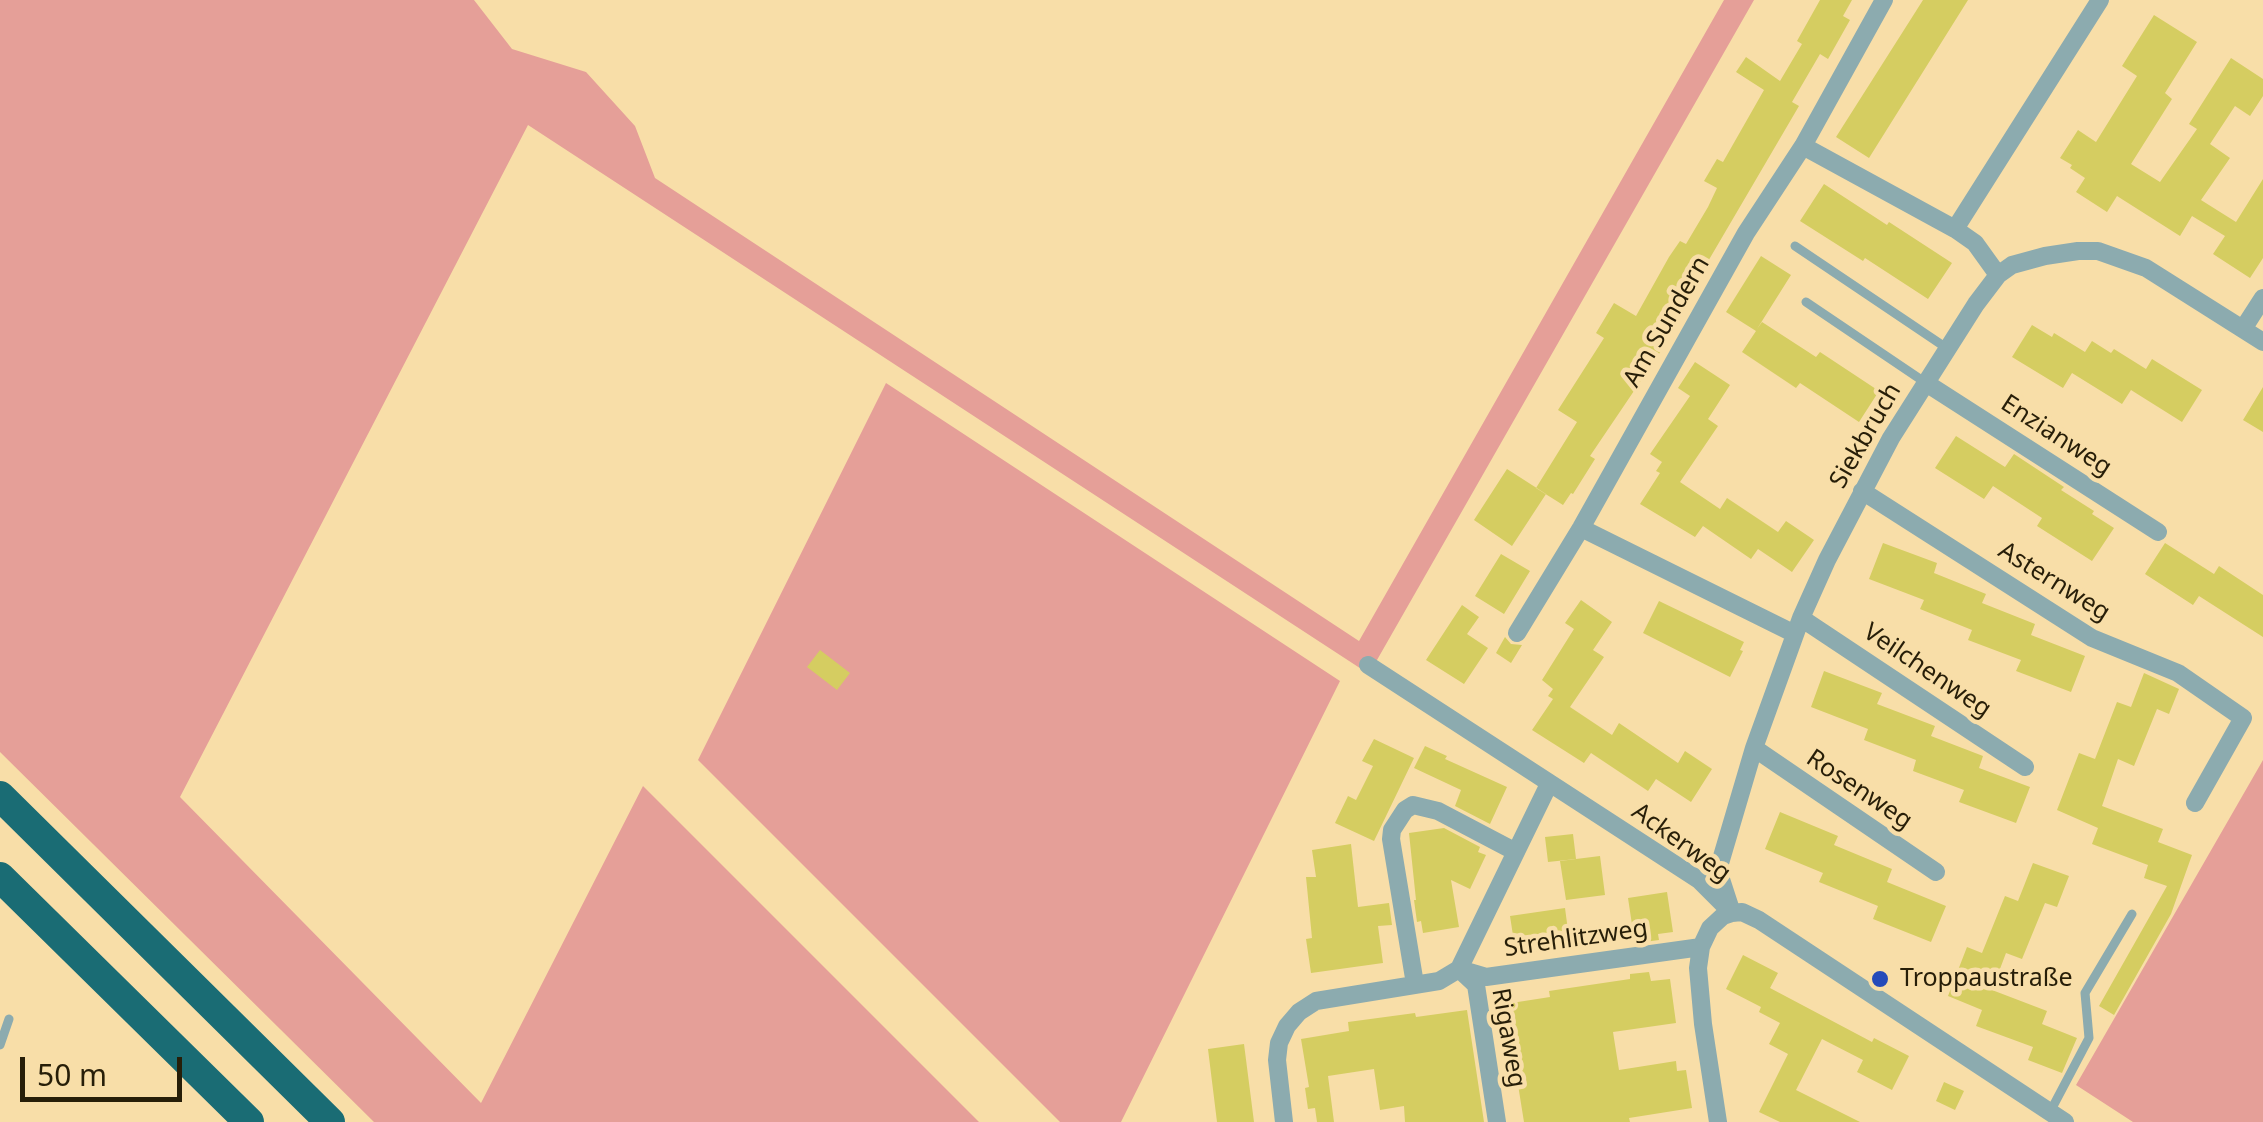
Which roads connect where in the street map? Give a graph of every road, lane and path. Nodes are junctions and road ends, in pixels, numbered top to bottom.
1 (1884, 0) edge
2 (2100, 0) edge
3 (1803, 146) junction
4 (1956, 230) junction
5 (1795, 246) dead end
6 (1998, 275) junction
7 (2263, 298) edge
8 (1806, 302) dead end
9 (2243, 329) junction
10 (2263, 342) edge
11 (1948, 348) junction
12 (1926, 383) junction
13 (1862, 491) junction
14 (1581, 528) junction
15 (2158, 532) dead end
16 (1798, 626) junction
17 (1517, 633) dead end
18 (1368, 665) dead end
19 (1754, 748) junction
20 (2024, 767) dead end
21 (1549, 784) junction
22 (0, 796) edge
23 (2194, 803) dead end
24 (1516, 852) junction
25 (1936, 872) dead end
26 (0, 876) edge
27 (1732, 913) junction
28 (2132, 914) dead end
29 (1701, 947) junction
30 (1459, 969) junction
31 (1415, 984) junction
32 (10, 1020) dead end
33 (0, 1045) edge
34 (2058, 1117) edge
35 (248, 1122) edge
36 (330, 1122) edge
37 (1284, 1122) edge
38 (1497, 1122) edge
39 (1718, 1122) edge

1 - 3 street, Am Sundern
2 - 4 street
3 - 4 street
3 - 14 street, Am Sundern
4 - 6 street
5 - 11 lane
6 - 9 street
6 - 11 street, Siekbruch
7 - 9 street
8 - 12 lane
9 - 10 street
11 - 12 street, Siekbruch
12 - 13 street, Siekbruch
12 - 15 street, Enzianweg
13 - 16 street, Siekbruch
13 - 23 street, Asternweg
14 - 16 street
14 - 17 street, Am Sundern
16 - 19 street, Siekbruch
16 - 20 street, Veilchenweg
18 - 21 street, Ackerweg
19 - 25 street, Rosenweg
19 - 27 street, Siekbruch
21 - 24 street
21 - 27 street, Ackerweg
22 - 36 highway
24 - 30 street
24 - 31 street
26 - 35 highway
27 - 29 street
27 - 34 street, Ackerweg
28 - 34 lane
29 - 30 street, Strehlitzweg
29 - 39 street
30 - 31 street
30 - 38 street, Rigaweg
31 - 37 street
32 - 33 lane

